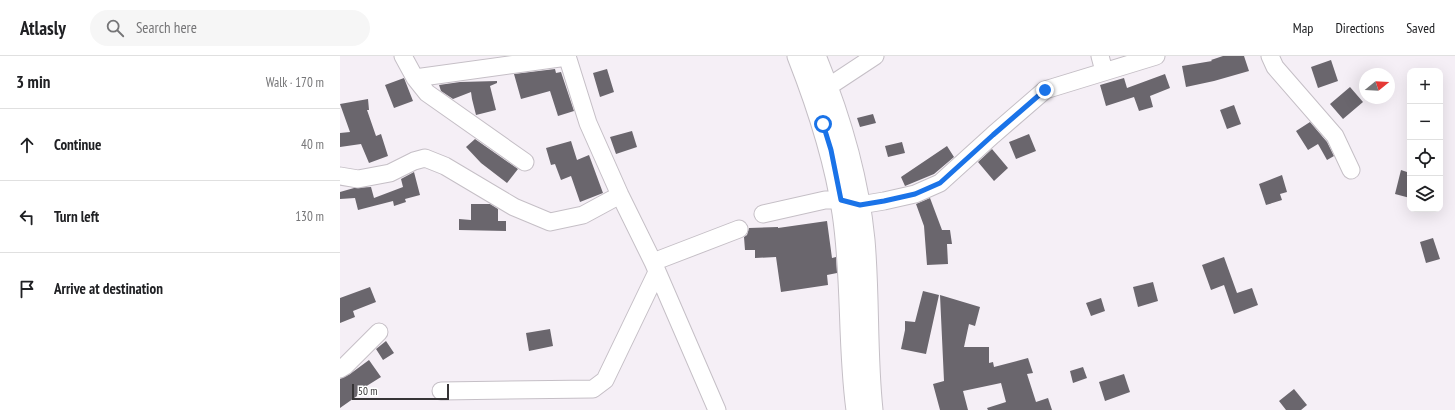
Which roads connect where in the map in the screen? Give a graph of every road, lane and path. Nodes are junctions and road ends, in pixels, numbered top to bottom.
1 (403, 56) edge
2 (567, 56) edge
3 (798, 56) edge
4 (815, 56) edge
5 (875, 56) edge
6 (1156, 56) edge
7 (1270, 56) edge
8 (1102, 64) edge
9 (415, 78) junction
10 (828, 87) junction
11 (526, 162) dead end
12 (1351, 170) dead end
13 (340, 176) edge
14 (620, 195) junction
15 (850, 203) junction
16 (763, 214) dead end
17 (739, 229) dead end
18 (655, 267) junction
19 (379, 332) dead end
20 (340, 369) edge
21 (441, 391) dead end
22 (717, 410) edge
23 (856, 410) edge
24 (872, 410) edge

1 - 9 street
2 - 9 street
2 - 14 street
3 - 15 main road
4 - 10 main road
5 - 10 street
6 - 8 street
7 - 12 street
8 - 15 street
9 - 11 street
10 - 15 main road
13 - 14 street
14 - 18 street
15 - 16 street
15 - 23 main road
15 - 24 main road
17 - 18 street
18 - 21 street
18 - 22 street
19 - 20 street

